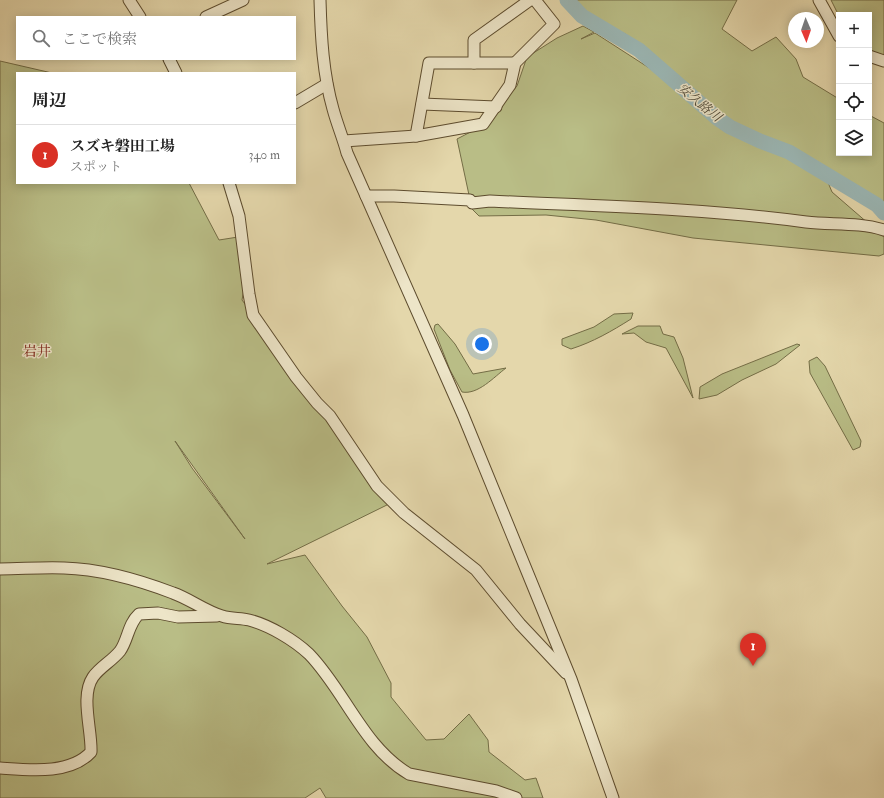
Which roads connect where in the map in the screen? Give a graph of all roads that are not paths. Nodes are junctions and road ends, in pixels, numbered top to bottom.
1 (129, 0) edge
2 (243, 0) edge
3 (320, 0) edge
4 (530, 0) edge
5 (536, 0) edge
6 (819, 0) edge
7 (139, 16) edge
8 (208, 16) edge
9 (836, 31) edge
10 (872, 57) edge
11 (169, 60) edge
12 (884, 62) edge
13 (515, 63) junction
14 (474, 64) junction
15 (175, 72) edge
16 (327, 84) junction
17 (296, 102) edge
18 (422, 104) junction
19 (496, 107) junction
20 (416, 136) junction
21 (344, 141) junction
22 (229, 184) edge
23 (366, 196) junction
24 (884, 230) edge
25 (0, 569) edge
26 (220, 616) junction
27 (571, 679) junction
28 (0, 768) edge
29 (516, 798) edge
30 (613, 798) edge

1 - 7 street
2 - 8 street
3 - 16 street
4 - 14 street
5 - 13 street
6 - 9 street
10 - 12 street
11 - 15 street
13 - 14 street
13 - 19 street
14 - 18 street
16 - 17 street
16 - 21 street
18 - 19 street
18 - 20 street
19 - 20 street
20 - 21 street
21 - 23 street
22 - 27 street
23 - 24 street
23 - 27 street
25 - 26 street
26 - 28 street
26 - 29 street
27 - 30 street

